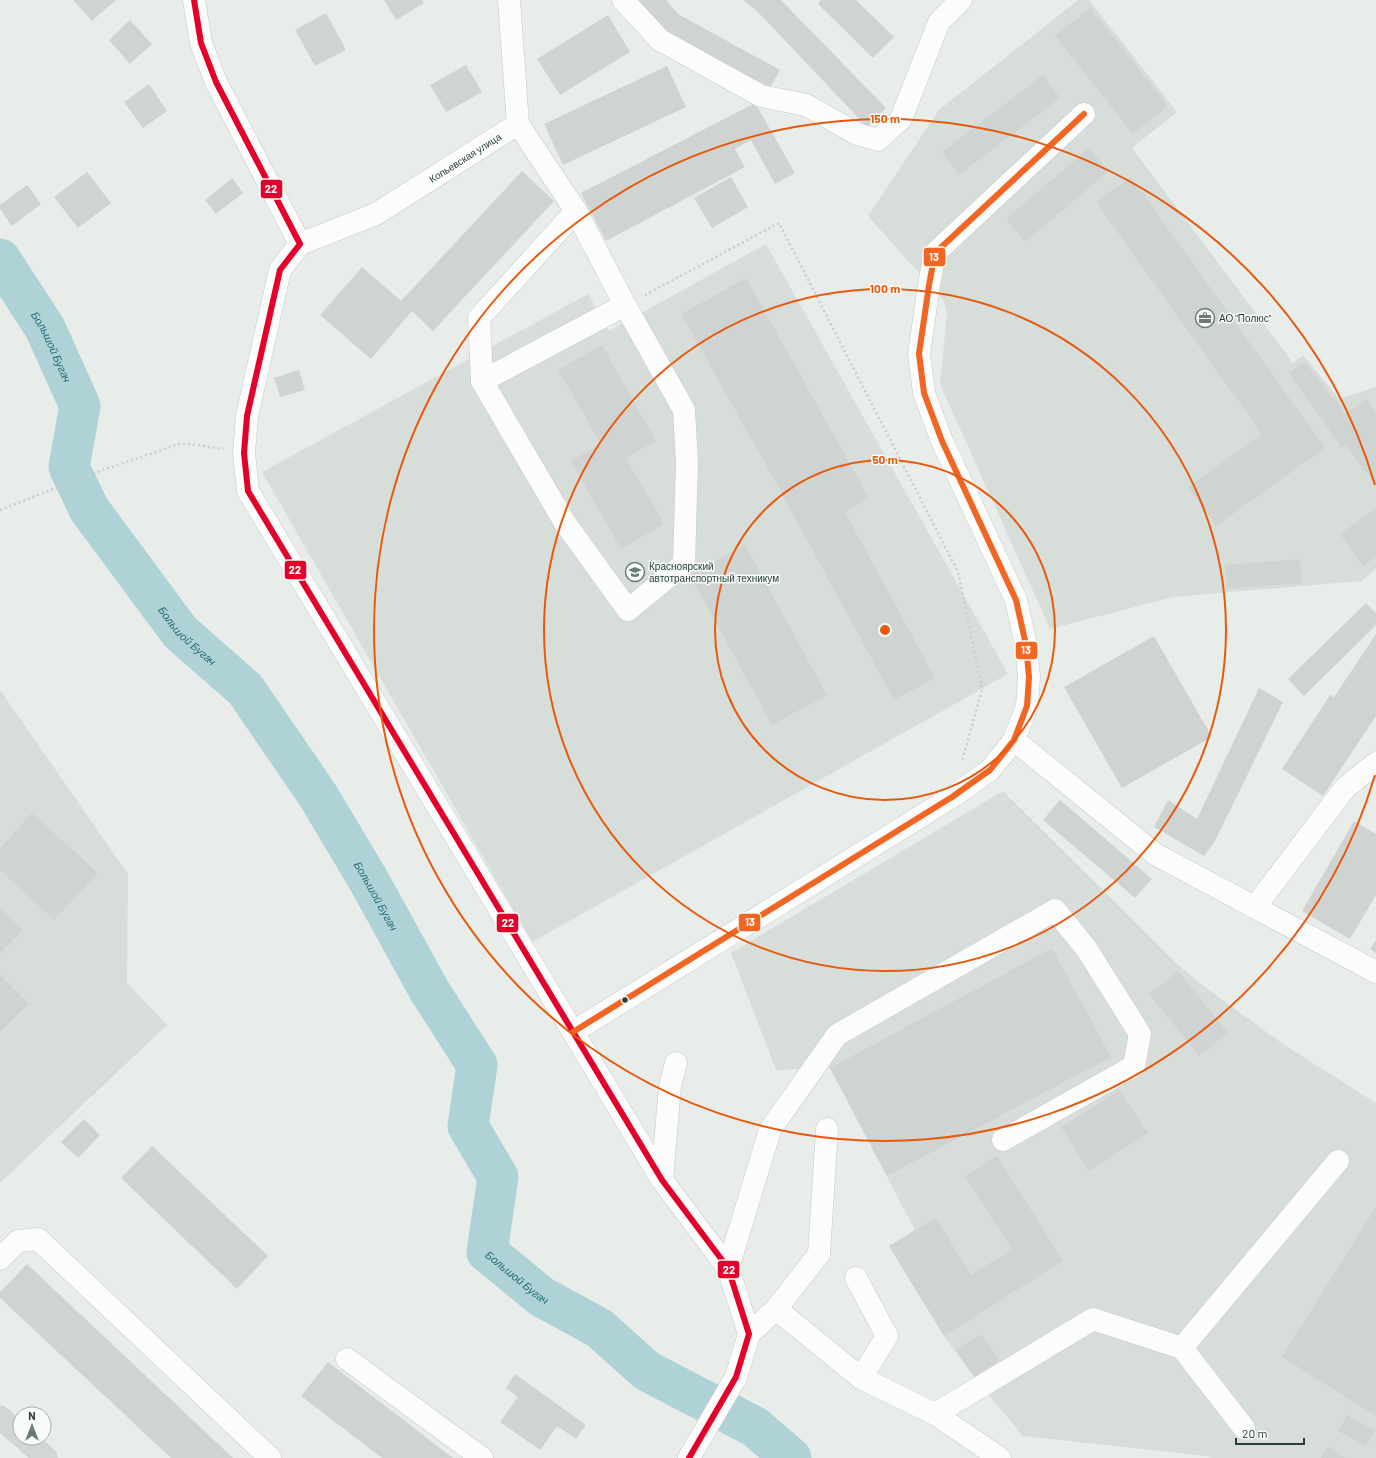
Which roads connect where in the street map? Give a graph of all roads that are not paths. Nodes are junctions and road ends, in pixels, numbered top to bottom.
1 (194, 0) edge
2 (509, 0) edge
3 (623, 0) edge
4 (961, 0) edge
5 (1084, 114) dead end
6 (518, 124) junction
7 (576, 210) junction
8 (300, 244) junction
9 (625, 305) junction
10 (482, 381) junction
11 (1014, 740) junction
12 (1376, 763) edge
13 (1255, 907) junction
14 (1376, 972) edge
15 (573, 1032) junction
16 (676, 1063) dead end
17 (827, 1129) dead end
18 (1003, 1140) dead end
19 (1338, 1161) dead end
20 (662, 1180) junction
21 (0, 1259) edge
22 (728, 1268) junction
23 (856, 1278) dead end
24 (776, 1309) junction
25 (749, 1334) junction
26 (1182, 1348) junction
27 (346, 1359) dead end
28 (861, 1378) junction
29 (935, 1414) junction
30 (0, 1417) edge
31 (12, 1428) edge
32 (1244, 1428) dead end
33 (33, 1446) edge
34 (692, 1451) edge
35 (46, 1458) edge
36 (270, 1458) edge
37 (482, 1458) edge
38 (1000, 1458) edge

1 - 8 street
2 - 6 street
3 - 4 street
5 - 11 street
6 - 7 street
6 - 8 street, Копьевская улица
7 - 9 street
7 - 10 street
8 - 15 street
9 - 10 street
9 - 10 street
11 - 13 street
11 - 15 street
12 - 13 street
13 - 14 street
15 - 20 street
16 - 20 street
17 - 24 street
18 - 22 street
19 - 26 street
20 - 22 street
21 - 36 street
22 - 25 street
23 - 28 street
24 - 25 street
24 - 28 street
25 - 34 street
26 - 29 street
26 - 32 street
27 - 37 street
28 - 29 street
29 - 38 street
30 - 31 main road
33 - 35 main road

